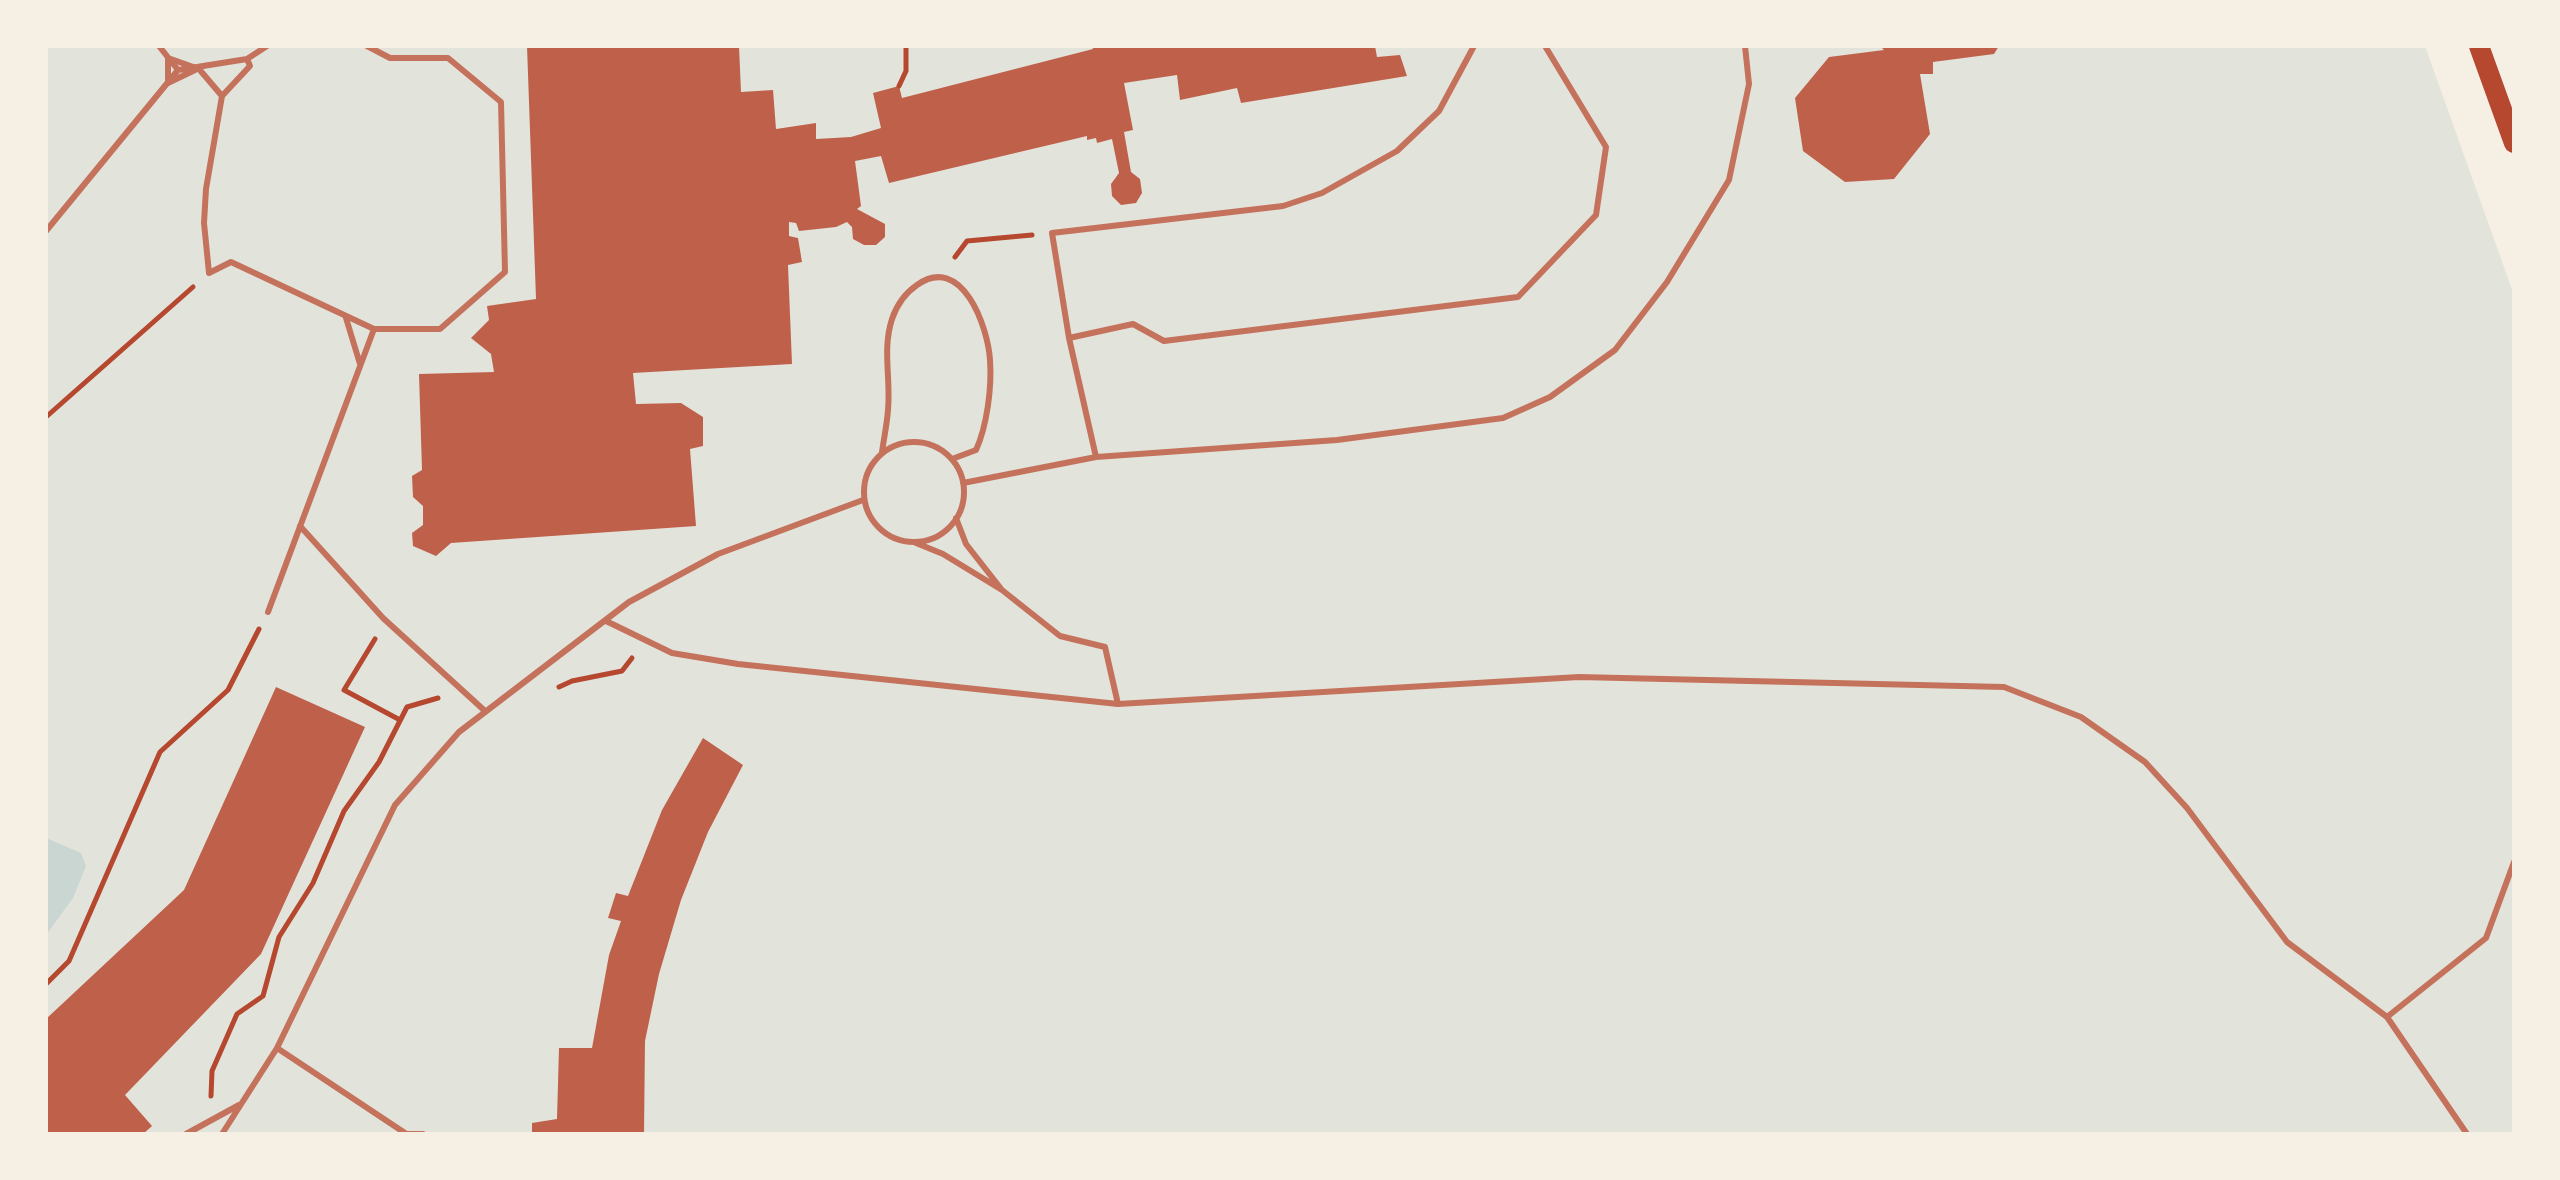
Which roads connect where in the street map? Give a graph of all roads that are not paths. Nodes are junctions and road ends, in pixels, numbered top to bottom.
1 (159, 46) edge
2 (267, 46) edge
3 (367, 46) edge
4 (1474, 46) edge
5 (1545, 46) edge
6 (1745, 46) edge
7 (2479, 46) edge
8 (168, 58) junction
9 (247, 59) junction
10 (199, 69) junction
11 (178, 70) junction
12 (168, 83) junction
13 (222, 96) junction
14 (2514, 143) edge
15 (46, 231) edge
16 (346, 318) junction
17 (374, 329) junction
18 (1069, 338) junction
19 (360, 365) junction
20 (882, 452) junction
21 (1096, 457) junction
22 (952, 459) junction
23 (963, 483) junction
24 (863, 500) junction
25 (956, 518) junction
26 (300, 526) junction
27 (914, 542) junction
28 (1002, 590) junction
29 (268, 611) road end
30 (606, 621) junction
31 (1118, 704) junction
32 (485, 711) junction
33 (2514, 862) edge
34 (2387, 1017) junction
35 (277, 1048) junction
36 (241, 1104) junction
37 (186, 1134) edge
38 (222, 1134) edge
39 (404, 1134) edge
40 (423, 1134) edge
41 (2467, 1134) edge

1 - 8 lane
2 - 9 lane
3 - 17 lane
4 - 18 lane
5 - 18 lane
6 - 21 lane
7 - 14 main road
8 - 10 lane
8 - 11 lane
8 - 12 lane
9 - 10 lane
9 - 13 lane
10 - 11 lane
10 - 12 lane
10 - 13 lane
11 - 12 lane
12 - 15 lane
13 - 16 lane
16 - 17 lane
16 - 19 lane
17 - 19 lane
18 - 21 lane
19 - 26 lane
20 - 22 lane
20 - 22 lane
20 - 24 lane
21 - 23 lane
22 - 23 lane
23 - 25 lane
24 - 27 lane
24 - 30 lane
25 - 27 lane
25 - 28 lane
26 - 29 lane
26 - 32 lane
27 - 28 lane
28 - 31 lane
30 - 31 lane
30 - 32 lane
31 - 34 lane
32 - 35 lane
33 - 34 lane
34 - 41 lane
35 - 36 lane
35 - 39 lane
36 - 37 lane
36 - 38 lane
39 - 40 lane

